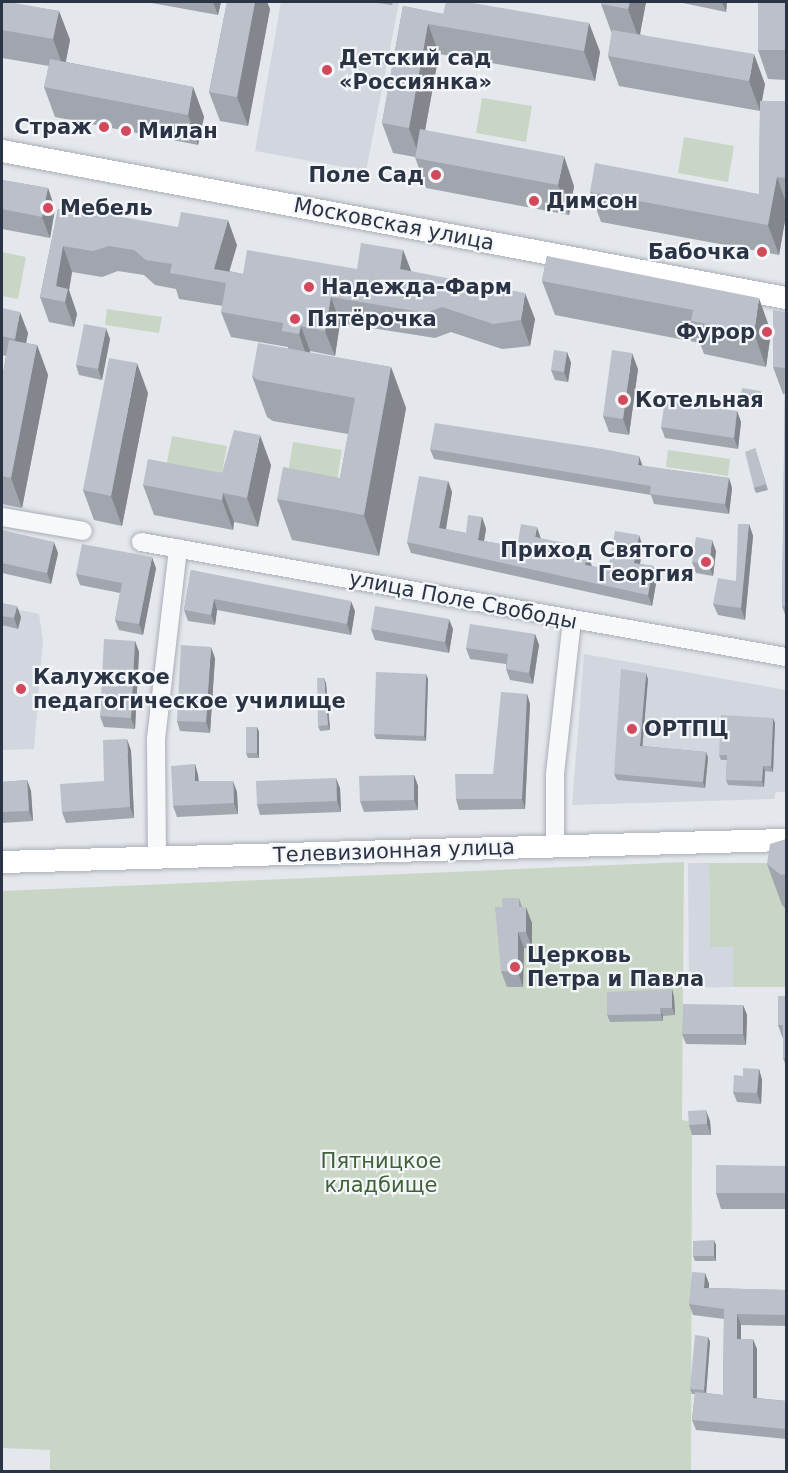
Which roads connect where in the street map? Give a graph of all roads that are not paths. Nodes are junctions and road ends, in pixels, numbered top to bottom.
1 (2, 151) edge
2 (786, 298) edge
3 (2, 517) edge
4 (83, 531) dead end
5 (141, 542) dead end
6 (178, 548) junction
7 (572, 621) junction
8 (786, 657) edge
9 (786, 840) edge
10 (555, 846) junction
11 (157, 857) junction
12 (2, 861) edge

1 - 2 main road, Московская улица
3 - 4 street
5 - 6 street, улица Поле Свободы
6 - 7 street, улица Поле Свободы
6 - 11 street
7 - 8 street, улица Поле Свободы
7 - 10 street
9 - 10 main road, Телевизионная улица
10 - 11 main road, Телевизионная улица
11 - 12 main road, Телевизионная улица

